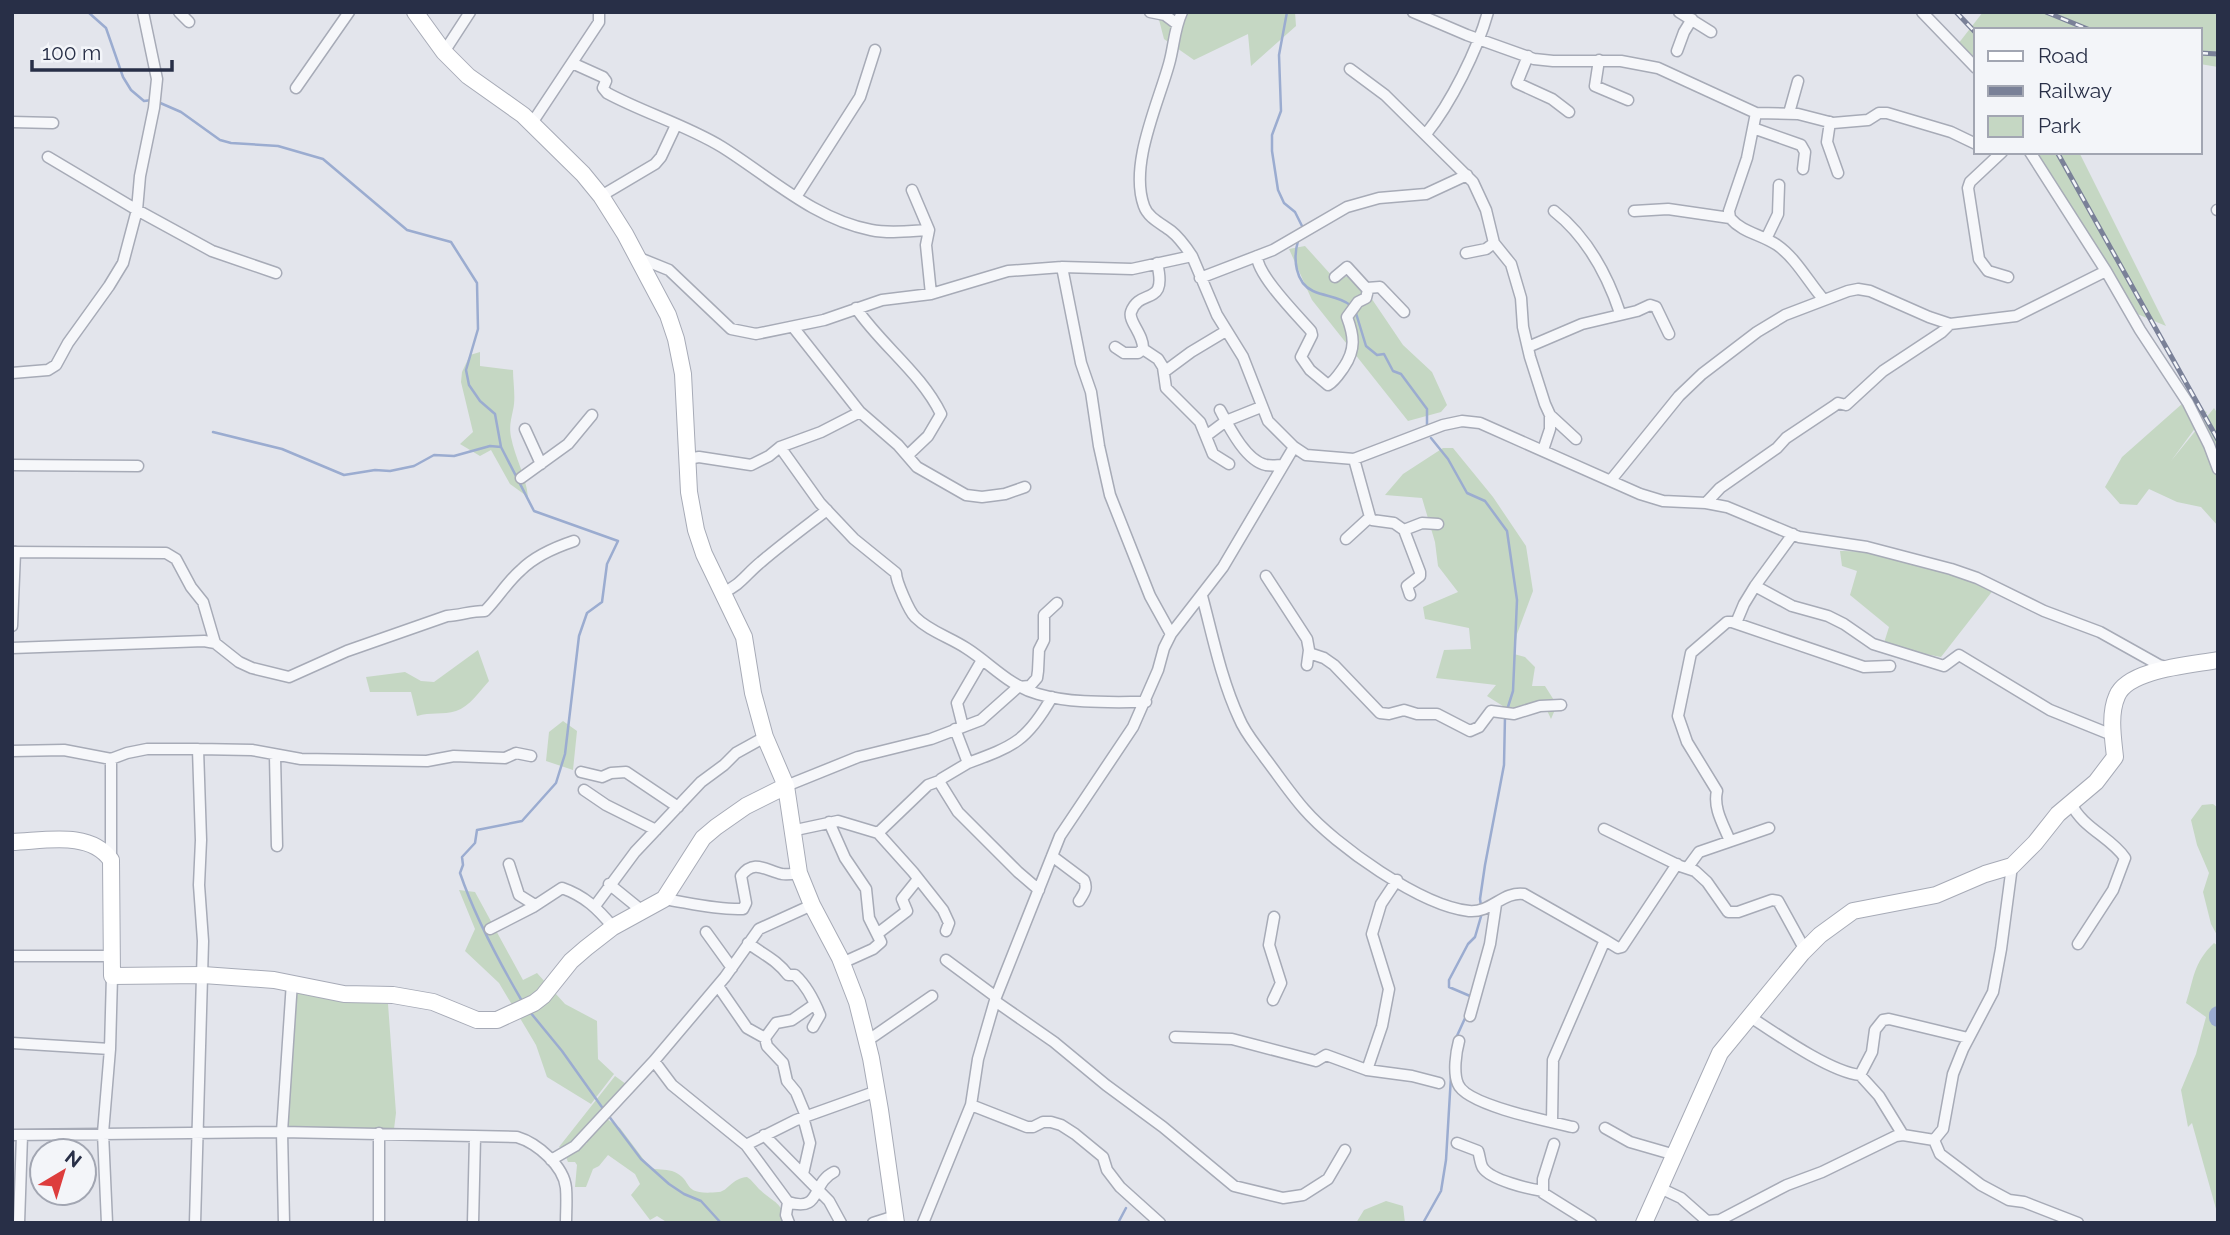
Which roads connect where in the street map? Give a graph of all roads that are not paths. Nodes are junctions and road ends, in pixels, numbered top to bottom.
1 (142, 12) edge
2 (179, 12) edge
3 (349, 12) edge
4 (415, 12) edge
5 (470, 12) edge
6 (599, 12) edge
7 (1150, 12) edge
8 (1182, 12) edge
9 (1413, 12) edge
10 (1488, 12) edge
11 (1679, 12) edge
12 (1922, 12) edge
13 (1692, 19) junction
14 (189, 22) dead end
15 (1177, 24) junction
16 (1711, 32) dead end
17 (1480, 40) junction
18 (876, 50) dead end
19 (1677, 51) dead end
20 (444, 52) junction
21 (1528, 56) junction
22 (1599, 61) junction
23 (572, 63) junction
24 (1974, 66) edge
25 (1350, 69) dead end
26 (1798, 80) dead end
27 (296, 88) dead end
28 (1628, 100) dead end
29 (1569, 112) dead end
30 (1756, 113) junction
31 (1788, 113) junction
32 (12, 122) edge
33 (1830, 122) junction
34 (53, 123) dead end
35 (532, 123) junction
36 (676, 125) junction
37 (1753, 128) junction
38 (1426, 134) junction
39 (1974, 143) edge
40 (1996, 154) edge
41 (2032, 154) edge
42 (48, 157) dead end
43 (1803, 169) dead end
44 (1839, 173) dead end
45 (1467, 176) junction
46 (1779, 185) dead end
47 (912, 190) dead end
48 (601, 197) junction
49 (796, 197) junction
50 (137, 211) junction
51 (1554, 211) dead end
52 (1634, 211) dead end
53 (1730, 218) junction
54 (929, 230) junction
55 (1766, 239) junction
56 (1494, 243) junction
57 (1466, 253) dead end
58 (1257, 256) junction
59 (637, 257) junction
60 (1192, 257) junction
61 (1157, 263) junction
62 (1062, 267) junction
63 (2106, 271) junction
64 (276, 273) dead end
65 (1335, 277) dead end
66 (2008, 277) dead end
67 (1200, 278) junction
68 (1367, 288) junction
69 (931, 294) junction
70 (1824, 300) junction
71 (856, 308) junction
72 (1404, 312) dead end
73 (1620, 313) junction
74 (1951, 324) junction
75 (793, 327) junction
76 (1226, 331) junction
77 (1669, 334) dead end
78 (1115, 347) dead end
79 (1528, 347) junction
80 (1143, 349) junction
81 (1164, 372) junction
82 (12, 373) edge
83 (1261, 407) junction
84 (1220, 410) dead end
85 (860, 412) junction
86 (592, 415) dead end
87 (1550, 415) junction
88 (1226, 421) junction
89 (525, 429) dead end
90 (1206, 436) junction
91 (1576, 439) dead end
92 (780, 447) junction
93 (1294, 447) junction
94 (1543, 450) junction
95 (908, 456) junction
96 (687, 459) junction
97 (1354, 459) junction
98 (541, 464) junction
99 (1230, 464) dead end
100 (12, 465) edge
101 (1283, 465) junction
102 (138, 466) dead end
103 (2218, 469) edge
104 (521, 478) dead end
105 (1611, 480) junction
106 (1026, 487) dead end
107 (1706, 503) junction
108 (827, 510) junction
109 (1370, 517) junction
110 (1437, 524) dead end
111 (1404, 530) junction
112 (1793, 534) junction
113 (1346, 539) dead end
114 (574, 541) dead end
115 (14, 552) edge
116 (1266, 576) dead end
117 (1755, 586) junction
118 (722, 593) junction
119 (1410, 595) dead end
120 (1202, 596) junction
121 (1057, 603) dead end
122 (1737, 622) junction
123 (12, 626) edge
124 (1171, 634) junction
125 (215, 643) junction
126 (12, 648) edge
127 (1309, 653) junction
128 (982, 660) junction
129 (2218, 660) edge
130 (1307, 665) dead end
131 (1890, 666) dead end
132 (2173, 669) junction
133 (1018, 687) junction
134 (1052, 697) junction
135 (1146, 702) junction
136 (1561, 705) dead end
137 (959, 728) junction
138 (2112, 736) junction
139 (765, 737) junction
140 (198, 749) junction
141 (12, 751) edge
142 (275, 756) junction
143 (531, 756) dead end
144 (111, 759) junction
145 (968, 763) junction
146 (581, 772) dead end
147 (602, 777) junction
148 (939, 781) junction
149 (786, 786) junction
150 (583, 790) dead end
151 (2071, 803) junction
152 (678, 807) junction
153 (614, 809) junction
154 (829, 822) junction
155 (1769, 828) dead end
156 (1604, 829) dead end
157 (656, 830) junction
158 (791, 831) junction
159 (878, 833) junction
160 (1730, 841) junction
161 (12, 842) edge
162 (277, 846) dead end
163 (1052, 856) junction
164 (111, 859) junction
165 (509, 864) dead end
166 (1683, 866) junction
167 (2012, 866) junction
168 (799, 873) junction
169 (918, 879) junction
170 (1397, 880) junction
171 (609, 884) junction
172 (1039, 890) junction
173 (664, 899) junction
174 (1079, 901) dead end
175 (1496, 904) junction
176 (535, 905) junction
177 (813, 905) junction
178 (595, 906) junction
179 (641, 910) junction
180 (1274, 917) dead end
181 (613, 927) junction
182 (490, 929) dead end
183 (946, 931) dead end
184 (706, 932) dead end
185 (877, 934) junction
186 (1605, 940) junction
187 (748, 943) junction
188 (2078, 944) dead end
189 (1805, 950) junction
190 (12, 956) edge
191 (110, 956) junction
192 (946, 960) dead end
193 (842, 962) junction
194 (732, 968) junction
195 (203, 975) junction
196 (111, 976) junction
197 (292, 982) junction
198 (718, 986) junction
199 (932, 996) dead end
200 (995, 999) junction
201 (1272, 1000) dead end
202 (815, 1004) junction
203 (1469, 1016) dead end
204 (1749, 1016) junction
205 (813, 1027) dead end
206 (1175, 1037) dead end
207 (765, 1038) junction
208 (1968, 1038) junction
209 (867, 1041) junction
210 (1459, 1041) dead end
211 (12, 1044) edge
212 (110, 1049) junction
213 (654, 1061) junction
214 (1367, 1070) junction
215 (1860, 1075) junction
216 (1440, 1083) dead end
217 (877, 1091) junction
218 (971, 1105) junction
219 (805, 1117) junction
220 (1552, 1122) junction
221 (1573, 1127) dead end
222 (1605, 1128) dead end
223 (282, 1132) junction
224 (103, 1133) junction
225 (197, 1133) junction
226 (379, 1133) junction
227 (17, 1135) edge
228 (764, 1135) junction
229 (1903, 1135) junction
230 (475, 1137) junction
231 (1934, 1140) junction
232 (1457, 1143) dead end
233 (1553, 1144) dead end
234 (746, 1145) junction
235 (1346, 1150) dead end
236 (1675, 1155) junction
237 (551, 1160) junction
238 (834, 1172) dead end
239 (803, 1174) junction
240 (1660, 1188) junction
241 (819, 1190) junction
242 (1543, 1191) junction
243 (788, 1202) junction
244 (896, 1219) edge
245 (19, 1223) edge
246 (107, 1223) edge
247 (195, 1223) edge
248 (284, 1223) edge
249 (379, 1223) edge
250 (473, 1223) edge
251 (566, 1223) edge
252 (789, 1223) edge
253 (841, 1223) edge
254 (873, 1223) edge
255 (923, 1223) edge
256 (1160, 1223) edge
257 (1591, 1223) edge
258 (1644, 1223) edge
259 (2078, 1223) edge

1 - 50 street
2 - 14 street
3 - 27 street
4 - 20 street
5 - 20 street
6 - 23 street
7 - 15 street
8 - 15 street
9 - 17 street
10 - 17 street
11 - 13 street
12 - 24 street
13 - 16 street
13 - 19 street
15 - 60 street
17 - 21 street
17 - 38 street
18 - 49 street
20 - 35 street
21 - 22 street
21 - 29 street
22 - 28 street
22 - 30 street
23 - 35 street
23 - 36 street
25 - 38 street
26 - 31 street
30 - 31 street
30 - 37 street
31 - 33 street
32 - 34 street
33 - 39 street
33 - 44 street
35 - 48 street
36 - 48 street
36 - 49 street
37 - 43 street
37 - 53 street
38 - 45 street
40 - 66 street
41 - 63 street
42 - 50 street
45 - 56 street
45 - 58 street
46 - 55 street
47 - 54 street
48 - 59 street
49 - 54 street
50 - 64 street
50 - 82 street
51 - 73 street
52 - 53 street
53 - 55 street
54 - 69 street
55 - 70 street
56 - 57 street
56 - 79 street
58 - 67 street
58 - 68 street
59 - 75 street
59 - 96 street
60 - 61 street
60 - 67 street
61 - 62 street
61 - 80 street
62 - 69 street
62 - 124 street
63 - 74 street
63 - 103 street
65 - 68 street
67 - 76 street
68 - 72 street
69 - 71 street
70 - 74 street
70 - 105 street
71 - 75 street
71 - 95 street
73 - 77 street
73 - 79 street
74 - 107 street
75 - 85 street
76 - 81 street
76 - 83 street
78 - 80 street
79 - 87 street
80 - 81 street
81 - 90 street
83 - 88 street
83 - 93 street
84 - 88 street
85 - 92 street
85 - 95 street
86 - 98 street
87 - 91 street
87 - 94 street
88 - 90 street
88 - 101 street
89 - 98 street
90 - 99 street
92 - 96 street
92 - 108 street
93 - 97 street
93 - 101 street
94 - 97 street
94 - 105 street
95 - 106 street
96 - 118 street
97 - 109 street
98 - 104 street
100 - 102 street
101 - 120 street
105 - 107 street
107 - 112 street
108 - 118 street
108 - 128 street
109 - 111 street
109 - 113 street
110 - 111 street
111 - 119 street
112 - 117 street
112 - 132 street
114 - 125 street
115 - 123 street
115 - 125 street
116 - 127 street
117 - 122 street
117 - 138 street
118 - 139 street
120 - 124 street
120 - 170 street
121 - 133 street
122 - 131 street
122 - 160 street
124 - 135 street
125 - 126 street
127 - 130 street
127 - 136 street
128 - 133 street
128 - 137 street
129 - 132 street
132 - 138 street
133 - 134 street
133 - 137 street
134 - 135 street
134 - 145 street
135 - 163 street
137 - 145 street
137 - 149 street
138 - 151 street
139 - 149 street
139 - 152 street
140 - 142 street
140 - 144 street
140 - 195 street
141 - 144 street
142 - 143 street
142 - 162 street
144 - 164 street
145 - 148 street
146 - 147 street
147 - 152 street
147 - 153 street
148 - 159 street
148 - 172 street
149 - 158 street
149 - 173 street
150 - 153 street
151 - 167 street
151 - 188 street
152 - 157 street
153 - 157 street
154 - 158 street
154 - 159 street
154 - 185 street
155 - 160 street
156 - 166 street
157 - 171 street
158 - 168 street
159 - 169 street
160 - 166 street
161 - 164 street
163 - 172 street
163 - 174 street
164 - 191 street
165 - 176 street
166 - 186 street
166 - 189 street
167 - 189 street
167 - 208 street
168 - 173 street
168 - 177 street
169 - 183 street
169 - 185 street
170 - 175 street
170 - 214 street
171 - 178 street
171 - 179 street
172 - 200 street
173 - 179 street
175 - 186 street
175 - 203 street
176 - 178 street
176 - 182 street
177 - 187 street
177 - 193 street
178 - 181 street
179 - 181 street
180 - 201 street
181 - 197 street
184 - 194 street
185 - 193 street
186 - 220 street
187 - 194 street
187 - 202 street
189 - 204 street
190 - 191 street
191 - 196 street
192 - 200 street
193 - 209 street
194 - 198 street
195 - 196 street
195 - 197 street
195 - 225 street
196 - 212 street
197 - 223 street
198 - 207 street
198 - 213 street
199 - 209 street
200 - 218 street
200 - 235 street
202 - 205 street
202 - 207 street
204 - 215 street
204 - 236 street
206 - 214 street
207 - 219 street
208 - 215 street
208 - 231 street
209 - 217 street
210 - 220 street
211 - 212 street
212 - 224 street
213 - 234 street
213 - 237 street
214 - 216 street
215 - 229 street
217 - 219 street
217 - 244 street
218 - 255 street
218 - 256 street
219 - 228 street
219 - 239 street
220 - 221 street
222 - 236 street
223 - 225 street
223 - 226 street
223 - 248 street
224 - 225 street
224 - 227 street
224 - 246 street
225 - 247 street
226 - 230 street
226 - 249 street
227 - 245 street
228 - 234 street
228 - 239 street
229 - 231 street
229 - 240 street
230 - 237 street
230 - 250 street
231 - 259 street
232 - 242 street
233 - 242 street
234 - 243 street
236 - 240 street
237 - 251 street
238 - 241 street
239 - 241 street
240 - 258 street
241 - 243 street
241 - 253 street
242 - 257 street
243 - 252 street
244 - 254 street

